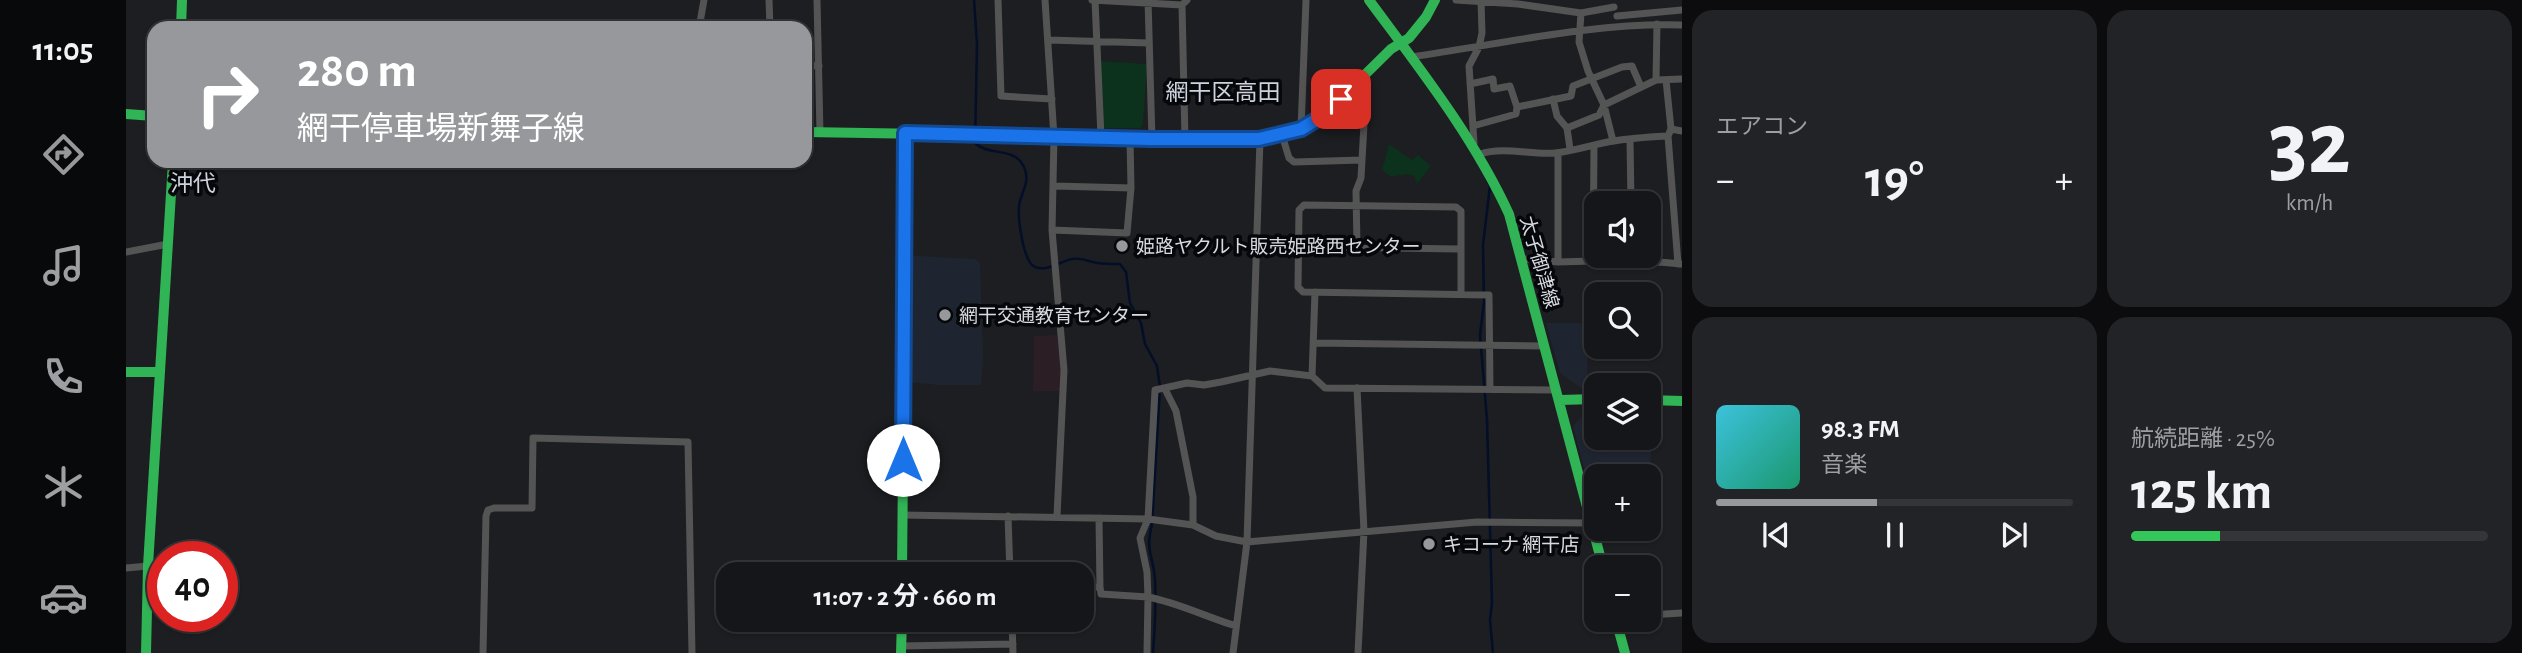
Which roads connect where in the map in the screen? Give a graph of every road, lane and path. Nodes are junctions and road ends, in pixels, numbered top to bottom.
1 (182, 0) edge
2 (704, 0) edge
3 (769, 0) edge
4 (817, 0) edge
5 (998, 0) edge
6 (1045, 0) edge
7 (1094, 0) edge
8 (1306, 0) edge
9 (1436, 0) edge
10 (1456, 0) edge
11 (1148, 1) edge
12 (1469, 1) edge
13 (1479, 1) edge
14 (1184, 2) edge
15 (1372, 2) edge
16 (1518, 2) edge
17 (1615, 8) edge
18 (1682, 10) edge
19 (1581, 13) junction
20 (181, 21) edge
21 (700, 21) edge
22 (770, 21) edge
23 (1657, 24) junction
24 (1682, 25) edge
25 (1620, 27) junction
26 (1580, 32) junction
27 (1048, 40) junction
28 (1096, 42) junction
29 (1149, 43) junction
30 (1400, 44) junction
31 (1475, 48) junction
32 (1410, 57) junction
33 (812, 66) edge
34 (819, 66) junction
35 (1592, 78) junction
36 (1682, 79) edge
37 (1656, 80) junction
38 (1666, 80) junction
39 (1358, 81) junction
40 (1470, 84) junction
41 (1641, 87) junction
42 (1052, 99) junction
43 (1553, 99) junction
44 (1604, 105) junction
45 (1517, 107) junction
46 (126, 114) edge
47 (147, 116) edge
48 (1473, 126) junction
49 (1567, 128) junction
50 (1301, 129) junction
51 (1682, 131) edge
52 (812, 132) edge
53 (820, 133) junction
54 (905, 133) junction
55 (1670, 133) junction
56 (1282, 135) junction
57 (1054, 137) junction
58 (1101, 137) junction
59 (1130, 138) junction
60 (1152, 139) junction
61 (1185, 139) junction
62 (1259, 139) junction
63 (1630, 139) junction
64 (1613, 141) junction
65 (1594, 147) junction
66 (1570, 149) junction
67 (1477, 150) junction
68 (1558, 153) junction
69 (1362, 160) junction
70 (173, 168) edge
71 (1054, 186) junction
72 (1131, 188) junction
73 (1594, 191) edge
74 (1631, 191) edge
75 (1358, 206) junction
76 (1052, 230) junction
77 (169, 244) junction
78 (1256, 246) junction
79 (1300, 247) junction
80 (1357, 247) junction
81 (1461, 249) junction
82 (126, 253) edge
83 (1522, 259) junction
84 (1584, 261) edge
85 (1558, 262) junction
86 (1661, 262) edge
87 (1680, 264) edge
88 (1315, 292) junction
89 (1461, 293) junction
90 (1314, 344) junction
91 (1489, 346) junction
92 (1545, 346) junction
93 (126, 372) edge
94 (159, 373) junction
95 (1312, 376) junction
96 (1251, 377) junction
97 (1357, 388) junction
98 (1490, 389) junction
99 (1161, 390) junction
100 (1558, 395) junction
101 (1584, 398) edge
102 (1661, 400) edge
103 (1682, 401) edge
104 (1584, 496) edge
105 (902, 515) junction
106 (1008, 516) junction
107 (1057, 516) junction
108 (1099, 518) junction
109 (1148, 519) junction
110 (1584, 523) edge
111 (1193, 525) junction
112 (1364, 531) junction
113 (149, 541) edge
114 (1247, 542) junction
115 (902, 562) edge
116 (1010, 562) edge
117 (147, 566) edge
118 (126, 568) edge
119 (1094, 587) edge
120 (1100, 587) junction
121 (1149, 597) junction
122 (147, 610) edge
123 (1682, 613) edge
124 (1661, 614) edge
125 (1236, 626) junction
126 (901, 632) edge
127 (1619, 632) edge
128 (1013, 649) edge
129 (901, 650) edge
130 (1236, 652) edge
131 (146, 653) edge
132 (483, 653) edge
133 (692, 653) edge
134 (1147, 653) edge
135 (1358, 653) edge
136 (1625, 653) edge

1 - 20 main road
2 - 21 street
3 - 22 street
4 - 34 street
5 - 42 street
6 - 27 street
7 - 11 street
7 - 28 street
8 - 50 street
9 - 30 main road
10 - 12 street
11 - 14 street
11 - 29 street
12 - 13 street
13 - 16 street
13 - 31 street
14 - 61 street
15 - 30 main road, 太子御津線
16 - 19 street
17 - 18 street
17 - 19 street
17 - 25 street
19 - 26 street
23 - 24 street
23 - 25 street
23 - 37 street
25 - 26 street
26 - 31 street
26 - 35 street
27 - 28 street
27 - 42 street
28 - 29 street
28 - 58 street
29 - 60 street
30 - 32 main road, 太子御津線
30 - 39 main road
31 - 32 street
31 - 40 street
32 - 67 main road, 太子御津線
33 - 34 street
34 - 53 street
35 - 41 street
35 - 43 street
35 - 44 street
36 - 38 street
37 - 38 street
37 - 41 street
38 - 55 street
39 - 50 main road
39 - 69 street
40 - 45 street
40 - 48 street
41 - 44 street
42 - 57 street
43 - 45 street
43 - 49 street
44 - 49 street
44 - 64 street
45 - 48 street
46 - 47 main road
48 - 67 street
49 - 66 street
50 - 56 main road
51 - 55 street
52 - 53 main road
53 - 54 main road
54 - 57 main road
54 - 105 main road
55 - 63 street
55 - 87 street
56 - 62 main road
56 - 69 street
57 - 58 main road
57 - 71 street
58 - 59 main road
59 - 60 main road
59 - 72 street
60 - 61 main road
61 - 62 main road
62 - 78 street
63 - 64 street
63 - 74 street
64 - 65 street
65 - 66 street
65 - 73 street
66 - 68 street
67 - 68 street
67 - 83 main road, 太子御津線
68 - 85 street
69 - 75 street
70 - 77 main road
71 - 72 street
71 - 76 street
72 - 76 street
75 - 79 street
75 - 80 street
75 - 81 street
76 - 107 street
77 - 82 street
77 - 94 main road
78 - 79 street
78 - 96 street
79 - 80 street
79 - 88 street
80 - 81 street
81 - 89 street
83 - 85 street
83 - 92 main road, 太子御津線
84 - 85 street
86 - 87 street
88 - 89 street
88 - 90 street
89 - 91 street
90 - 91 street
90 - 95 street
91 - 92 street
91 - 98 street
92 - 100 main road, 太子御津線
93 - 94 main road
94 - 113 main road
95 - 96 street
95 - 97 street
96 - 99 street
96 - 114 street
97 - 98 street
97 - 112 street
98 - 100 street
99 - 109 street
99 - 111 street
100 - 101 main road
100 - 104 main road, 太子御津線
102 - 103 main road
105 - 106 street
105 - 115 main road
106 - 107 street
106 - 116 street
107 - 108 street
108 - 109 street
108 - 120 street
109 - 111 street
109 - 121 street
110 - 112 street
111 - 114 street
112 - 114 street
112 - 135 street
114 - 125 street
117 - 118 street
119 - 120 street
120 - 121 street
121 - 125 street
121 - 134 street
122 - 131 main road
123 - 124 street
125 - 130 street
126 - 129 main road
127 - 136 main road
128 - 129 street
132 - 133 street

